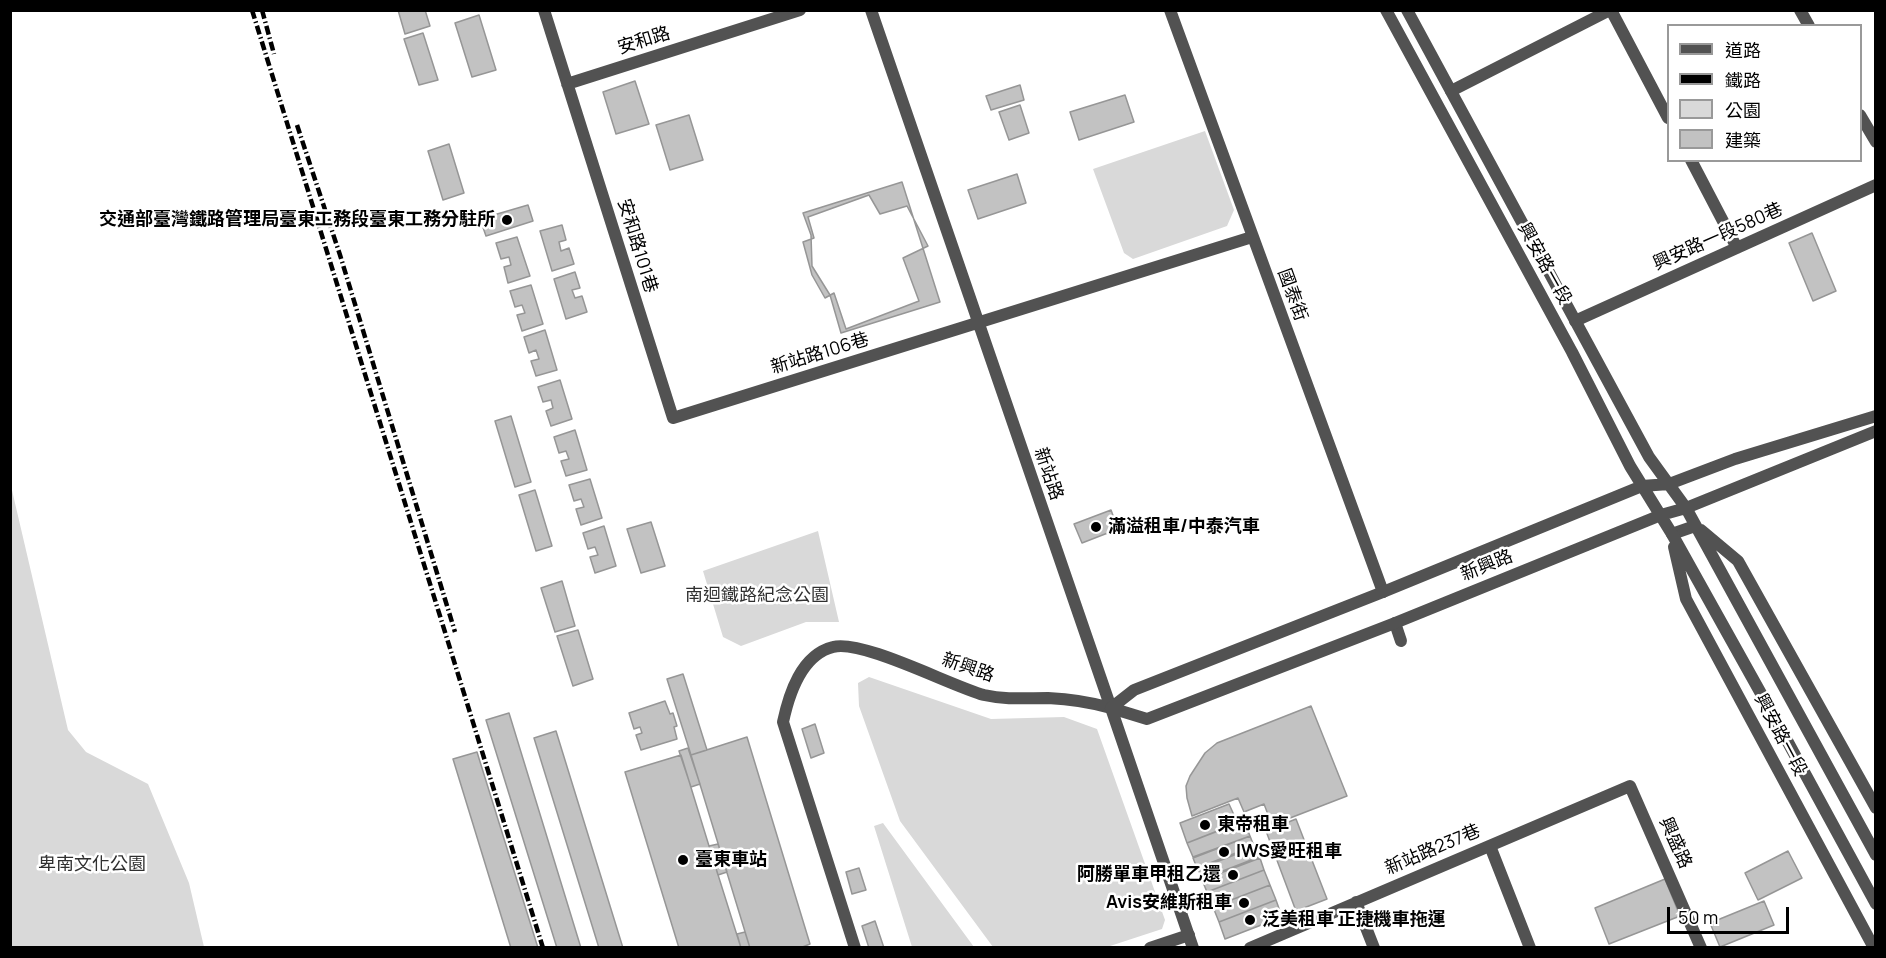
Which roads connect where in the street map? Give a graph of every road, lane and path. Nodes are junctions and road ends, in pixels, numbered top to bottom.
1 (544, 10) edge
2 (800, 10) edge
3 (871, 10) edge
4 (1170, 10) edge
5 (1386, 10) edge
6 (1407, 10) edge
7 (1611, 10) edge
8 (1800, 10) edge
9 (1808, 24) edge
10 (567, 84) junction
11 (1451, 91) junction
12 (1667, 116) edge
13 (1862, 119) edge
14 (1875, 142) edge
15 (1692, 162) edge
16 (1875, 185) edge
17 (1252, 237) junction
18 (1737, 248) junction
19 (1575, 321) junction
20 (977, 323) junction
21 (1875, 416) edge
22 (673, 418) joint
23 (1875, 431) edge
24 (1669, 484) junction
25 (1642, 486) junction
26 (1686, 508) junction
27 (1661, 515) junction
28 (1695, 525) junction
29 (1672, 534) junction
30 (1383, 592) junction
31 (1395, 623) junction
32 (1401, 641) dead end
33 (1111, 708) junction
34 (1630, 786) joint
35 (1875, 808) edge
36 (1490, 846) junction
37 (1875, 855) edge
38 (1356, 902) junction
39 (1875, 904) edge
40 (1189, 935) junction
41 (855, 948) edge
42 (1150, 948) edge
43 (1193, 948) edge
44 (1250, 948) edge
45 (1374, 948) edge
46 (1530, 948) edge
47 (1701, 948) edge
48 (1874, 948) edge

1 - 10 street, 安和路101巷
2 - 10 street, 安和路
3 - 20 street, 新站路
4 - 17 street, 國泰街
5 - 25 street, 興安路一段
6 - 11 street, 興安路一段
7 - 11 street
7 - 12 street
8 - 9 street
10 - 22 street, 安和路101巷
11 - 19 street, 興安路一段
13 - 14 street
15 - 18 street
16 - 18 street, 興安路一段580巷
17 - 20 street, 新站路106巷
17 - 30 street, 國泰街
18 - 19 street, 興安路一段580巷
19 - 24 street, 興安路一段
20 - 22 street, 新站路106巷
20 - 33 street, 新站路
21 - 24 street, 新興路
23 - 26 street, 新興路
24 - 25 street, 新興路
24 - 26 street, 興安路一段
25 - 27 street, 興安路一段
25 - 30 street, 新興路
26 - 27 street, 新興路
26 - 28 street, 興安路一段
27 - 29 street, 興安路一段
27 - 31 street, 新興路
28 - 29 street
28 - 35 street, 興安路一段
28 - 37 street, 興安路一段
29 - 39 street, 興安路一段
29 - 48 street, 興安路一段
30 - 33 street, 新興路
31 - 32 street
31 - 33 street, 新興路
33 - 40 street, 新站路
33 - 41 street, 新興路
34 - 36 street, 新站路237巷
34 - 47 street, 興盛路
36 - 38 street, 新站路237巷
36 - 46 street
38 - 44 street, 新站路237巷
38 - 45 street
40 - 42 street
40 - 43 street, 新站路

